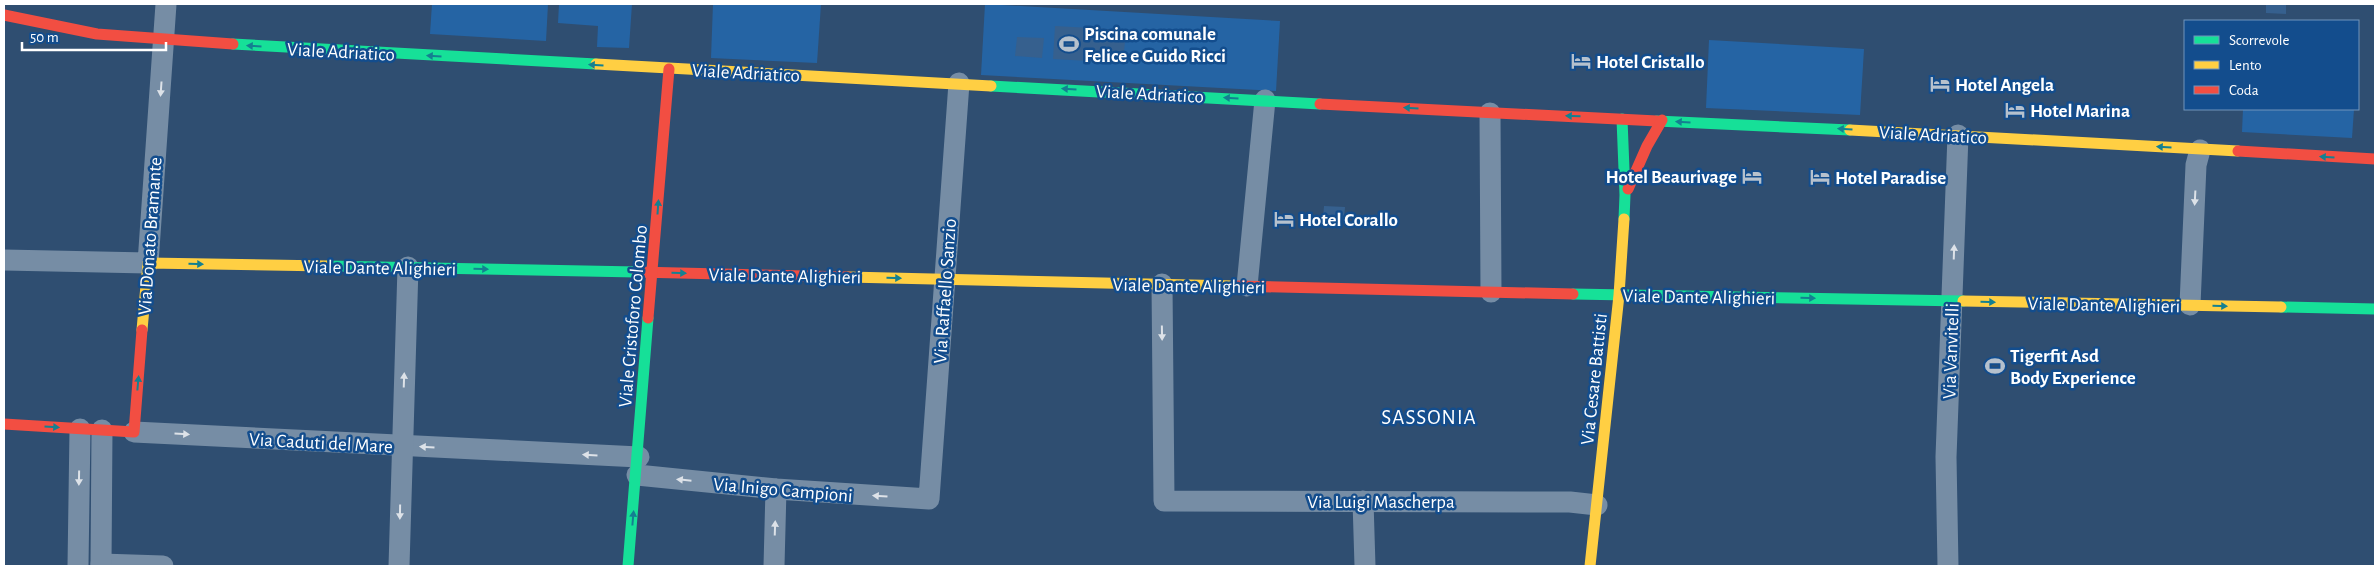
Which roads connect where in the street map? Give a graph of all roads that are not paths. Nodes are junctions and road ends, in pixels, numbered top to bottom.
1 (166, 4) edge
2 (4, 15) edge
3 (163, 40) junction
4 (669, 68) junction
5 (960, 83) junction
6 (1265, 100) junction
7 (1490, 112) junction
8 (1622, 118) junction
9 (1662, 120) junction
10 (1958, 135) junction
11 (2200, 150) junction
12 (2375, 159) edge
13 (1625, 195) junction
14 (4, 260) edge
15 (148, 264) junction
16 (408, 267) junction
17 (653, 273) junction
18 (944, 280) junction
19 (1162, 284) junction
20 (1248, 286) junction
21 (1491, 292) junction
22 (1619, 295) junction
23 (1952, 301) junction
24 (2190, 305) junction
25 (2375, 309) edge
26 (4, 424) edge
27 (80, 429) junction
28 (102, 430) junction
29 (134, 432) junction
30 (402, 446) junction
31 (638, 466) junction
32 (776, 489) junction
33 (929, 500) joint
34 (1363, 501) junction
35 (1597, 505) junction
36 (101, 565) edge
37 (78, 566) edge
38 (163, 566) edge
39 (399, 566) edge
40 (628, 566) edge
41 (774, 566) edge
42 (1365, 566) edge
43 (1590, 566) edge
44 (1948, 566) edge

1 - 3 street, Via Donato Bramante
2 - 3 street, Viale Adriatico
4 -> 3 street, Viale Adriatico
3 -> 15 street, Via Donato Bramante
4 - 5 street, Viale Adriatico
17 -> 4 street, Viale Cristoforo Colombo
6 -> 5 street, Viale Adriatico
5 - 18 street, Via Raffaello Sanzio
7 -> 6 street, Viale Adriatico
6 - 20 street
8 -> 7 street, Viale Adriatico
7 - 21 street
8 - 9 street, Viale Adriatico
8 - 13 street, Via Cesare Battisti
10 -> 9 street, Viale Adriatico
9 - 13 street, Via Cesare Battisti
11 -> 10 street, Viale Adriatico
23 -> 10 street, Via Vanvitelli
12 -> 11 street, Viale Adriatico
11 -> 24 street
13 - 22 street, Via Cesare Battisti
14 - 15 street, Viale Dante Alighieri
15 -> 16 street, Viale Dante Alighieri
29 -> 15 street, Via Donato Bramante
16 -> 17 street, Viale Dante Alighieri
30 -> 16 street
17 -> 18 street, Viale Dante Alighieri
17 - 31 street, Viale Cristoforo Colombo
18 - 19 street, Viale Dante Alighieri
18 - 33 street, Via Raffaello Sanzio
19 - 20 street, Viale Dante Alighieri
19 -> 34 street, Via Luigi Mascherpa
20 - 21 street, Viale Dante Alighieri
21 - 22 street, Viale Dante Alighieri
22 -> 23 street, Viale Dante Alighieri
22 - 35 street, Via Cesare Battisti
23 -> 24 street, Viale Dante Alighieri
23 - 44 street, Via Vanvitelli
24 -> 25 street, Viale Dante Alighieri
26 -> 27 street, Via Caduti del Mare
27 - 28 street, Via Caduti del Mare
27 -> 37 street
28 - 29 street, Via Caduti del Mare
28 - 36 street
29 -> 30 street, Via Caduti del Mare
31 -> 30 street, Via Caduti del Mare
30 -> 39 street
32 -> 31 street, Via Inigo Campioni
40 -> 31 street, Viale Cristoforo Colombo
33 -> 32 street, Via Inigo Campioni
41 -> 32 street
34 - 35 street, Via Luigi Mascherpa
34 - 42 street
35 - 43 street, Via Cesare Battisti
36 - 38 street

